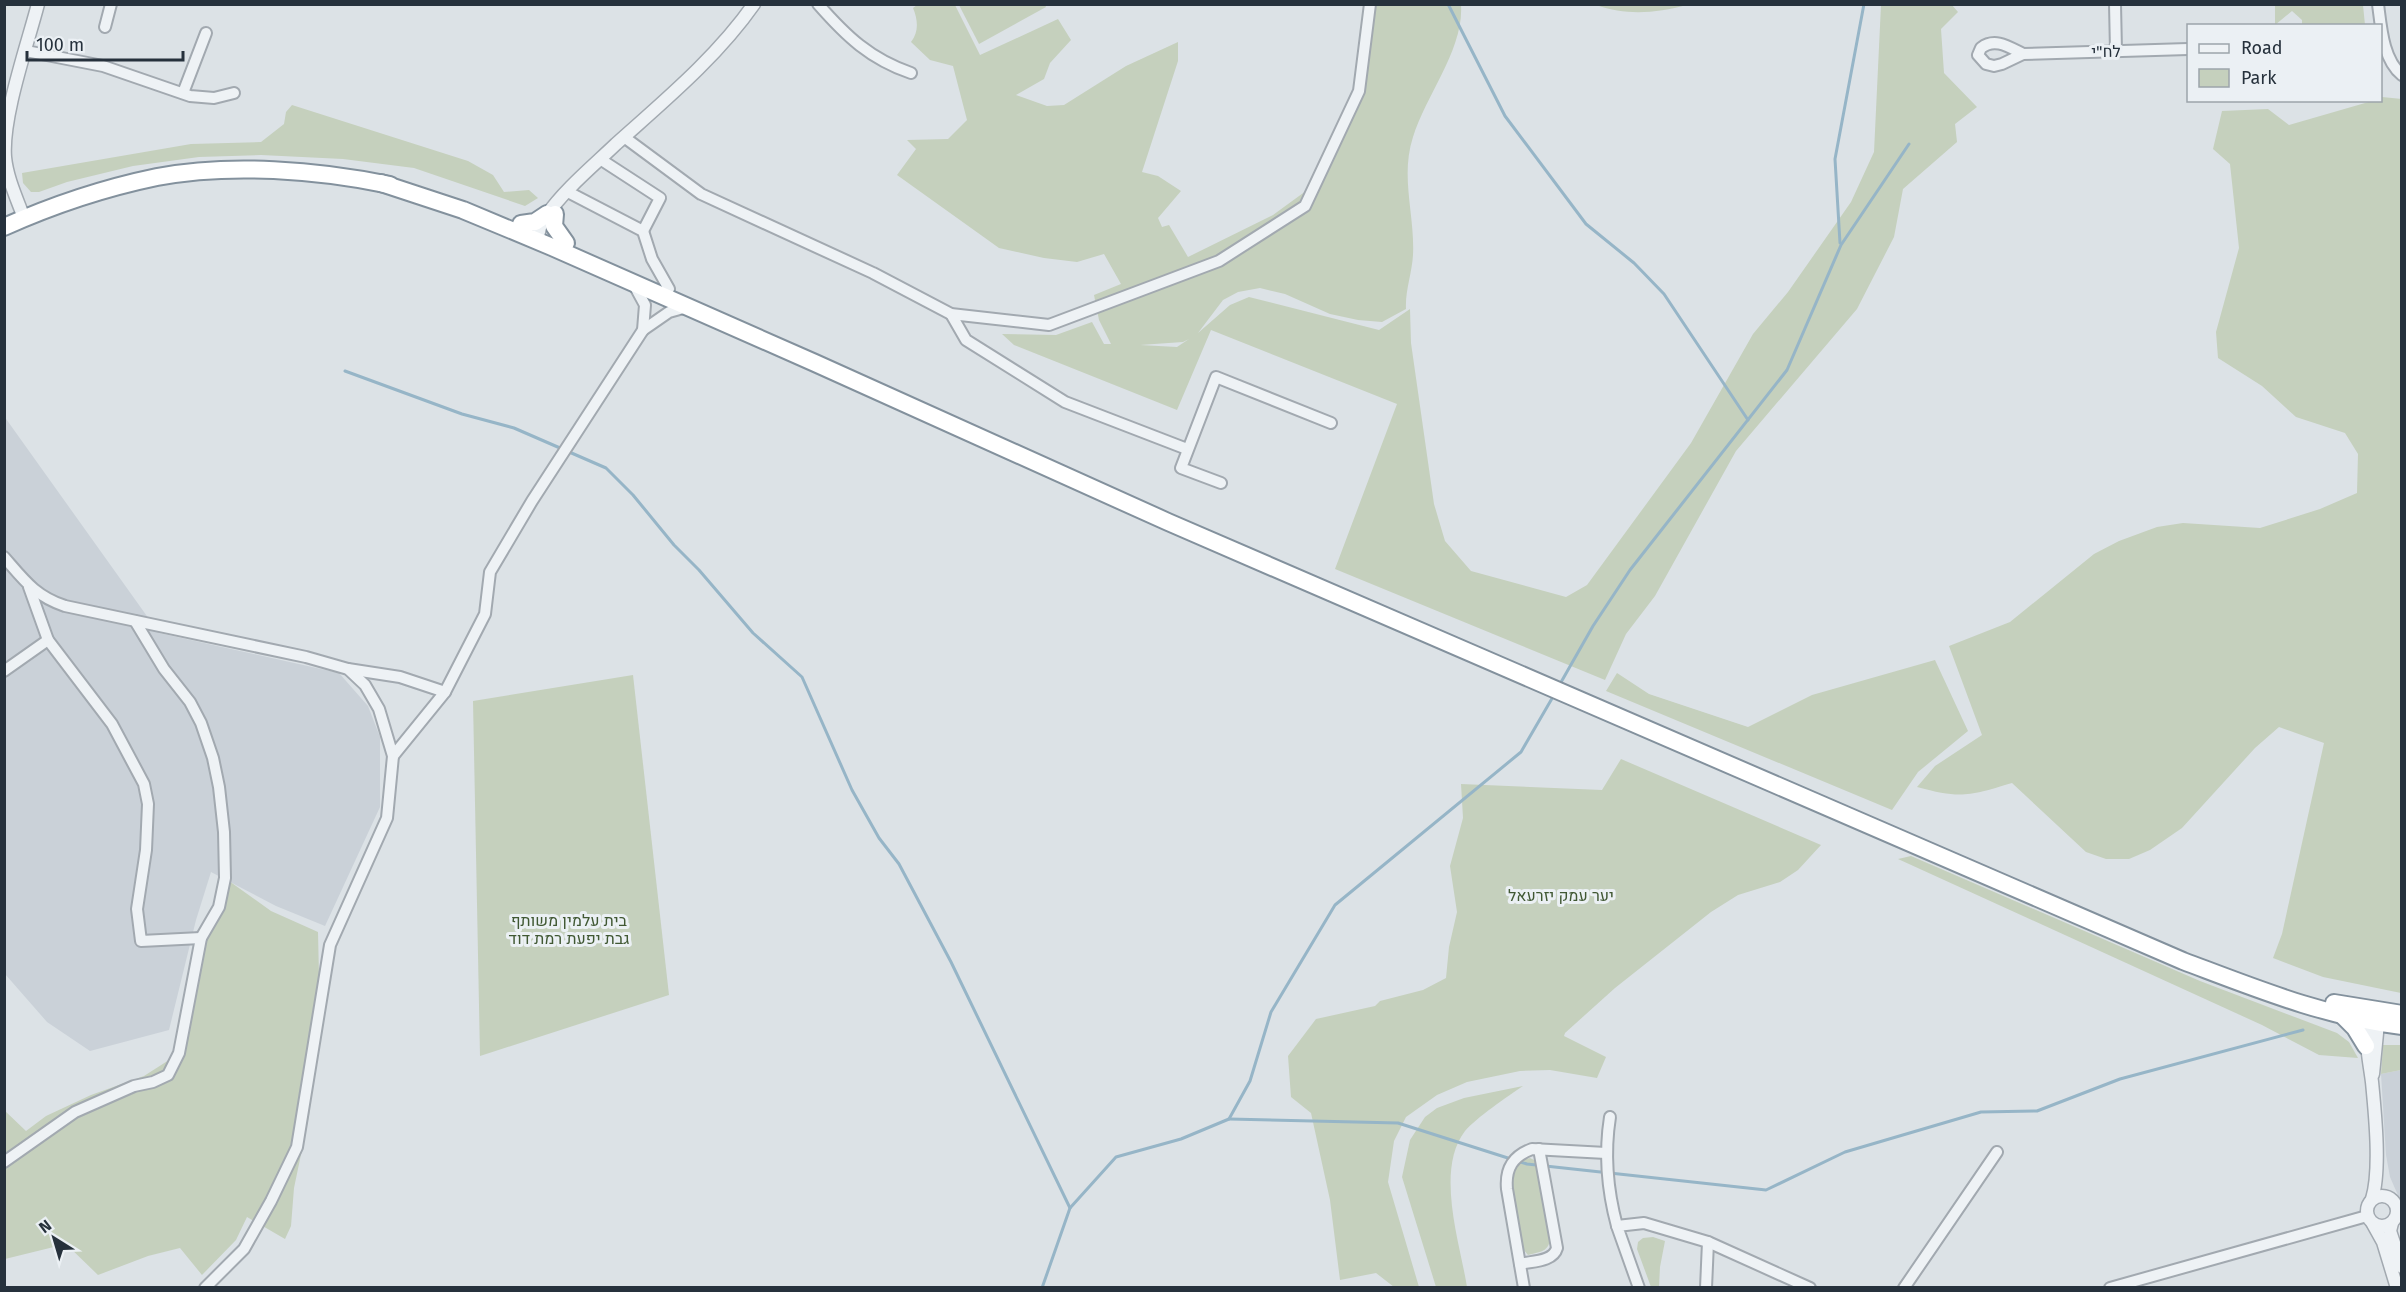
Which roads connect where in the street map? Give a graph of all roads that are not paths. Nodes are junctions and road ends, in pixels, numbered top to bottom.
1 (38, 4) edge
2 (111, 4) edge
3 (754, 4) edge
4 (818, 4) edge
5 (1370, 4) edge
6 (2115, 4) edge
7 (2378, 4) edge
8 (2382, 24) edge
9 (2382, 26) edge
10 (105, 27) dead end
11 (206, 33) dead end
12 (2187, 49) edge
13 (26, 51) junction
14 (2116, 51) junction
15 (2023, 54) dead end
16 (911, 73) dead end
17 (2402, 75) edge
18 (183, 93) junction
19 (234, 93) dead end
20 (624, 137) junction
21 (600, 159) junction
22 (381, 183) junction
23 (568, 192) junction
24 (551, 214) junction
25 (24, 218) junction
26 (521, 224) junction
27 (4, 227) edge
28 (643, 231) junction
29 (540, 235) junction
30 (566, 243) junction
31 (633, 283) junction
32 (669, 288) junction
33 (687, 307) junction
34 (951, 314) junction
35 (643, 330) junction
36 (815, 363) junction
37 (1331, 423) dead end
38 (1187, 449) junction
39 (1221, 483) dead end
40 (4, 557) edge
41 (29, 587) junction
42 (135, 621) junction
43 (48, 640) junction
44 (348, 669) junction
45 (4, 671) edge
46 (445, 692) junction
47 (393, 756) junction
48 (201, 938) junction
49 (2183, 961) junction
50 (2373, 1013) junction
51 (2402, 1014) edge
52 (2343, 1016) junction
53 (2402, 1026) edge
54 (2366, 1046) junction
55 (2372, 1081) junction
56 (1610, 1117) dead end
57 (1539, 1149) junction
58 (1997, 1152) dead end
59 (1606, 1153) junction
60 (2376, 1160) junction
61 (4, 1162) edge
62 (2390, 1197) junction
63 (2372, 1199) junction
64 (2370, 1220) junction
65 (2392, 1222) junction
66 (1617, 1226) junction
67 (1708, 1242) junction
68 (1520, 1264) junction
69 (2402, 1267) edge
70 (1803, 1286) edge
71 (205, 1287) edge
72 (1524, 1287) edge
73 (1639, 1287) edge
74 (1706, 1287) edge
75 (1904, 1287) edge
76 (2110, 1287) edge
77 (2397, 1287) edge

1 - 13 street
2 - 10 street
3 - 20 street
4 - 16 street
5 - 34 street
6 - 14 street
7 - 8 street
9 - 17 street
11 - 18 street
12 - 14 street, לח"י
13 - 18 street
13 - 25 street
14 - 15 street, לח"י
18 - 19 street
20 - 21 street
20 - 34 street
21 - 23 street
21 - 28 street
22 - 25 highway
22 - 26 highway
22 - 29 highway
23 - 24 street
23 - 28 street
24 - 26 highway
24 - 29 street
24 - 30 highway
25 - 27 highway
26 - 29 highway
28 - 32 street
29 - 30 highway
29 - 31 highway
30 - 32 highway
31 - 33 highway
31 - 35 street
32 - 36 highway
33 - 35 street
33 - 36 highway
34 - 38 street
35 - 46 street
36 - 49 highway
37 - 38 street
38 - 39 street
40 - 41 street
41 - 42 street
41 - 43 street
42 - 44 street
42 - 48 street
43 - 45 street
43 - 48 street
44 - 46 street
44 - 47 street
46 - 47 street
47 - 71 street
48 - 61 street
49 - 50 highway
49 - 52 highway
50 - 51 highway
50 - 52 highway
50 - 53 highway
50 - 54 street
50 - 55 street
52 - 54 highway
54 - 55 street
55 - 60 street
56 - 59 street
57 - 59 street
57 - 68 street
57 - 68 street
58 - 75 street
59 - 66 street
60 - 62 street
60 - 63 street
62 - 63 street
62 - 65 street
63 - 64 street
64 - 65 street
64 - 76 street
64 - 77 street
65 - 69 street
66 - 67 street
66 - 73 street
67 - 70 street
67 - 74 street
68 - 72 street

